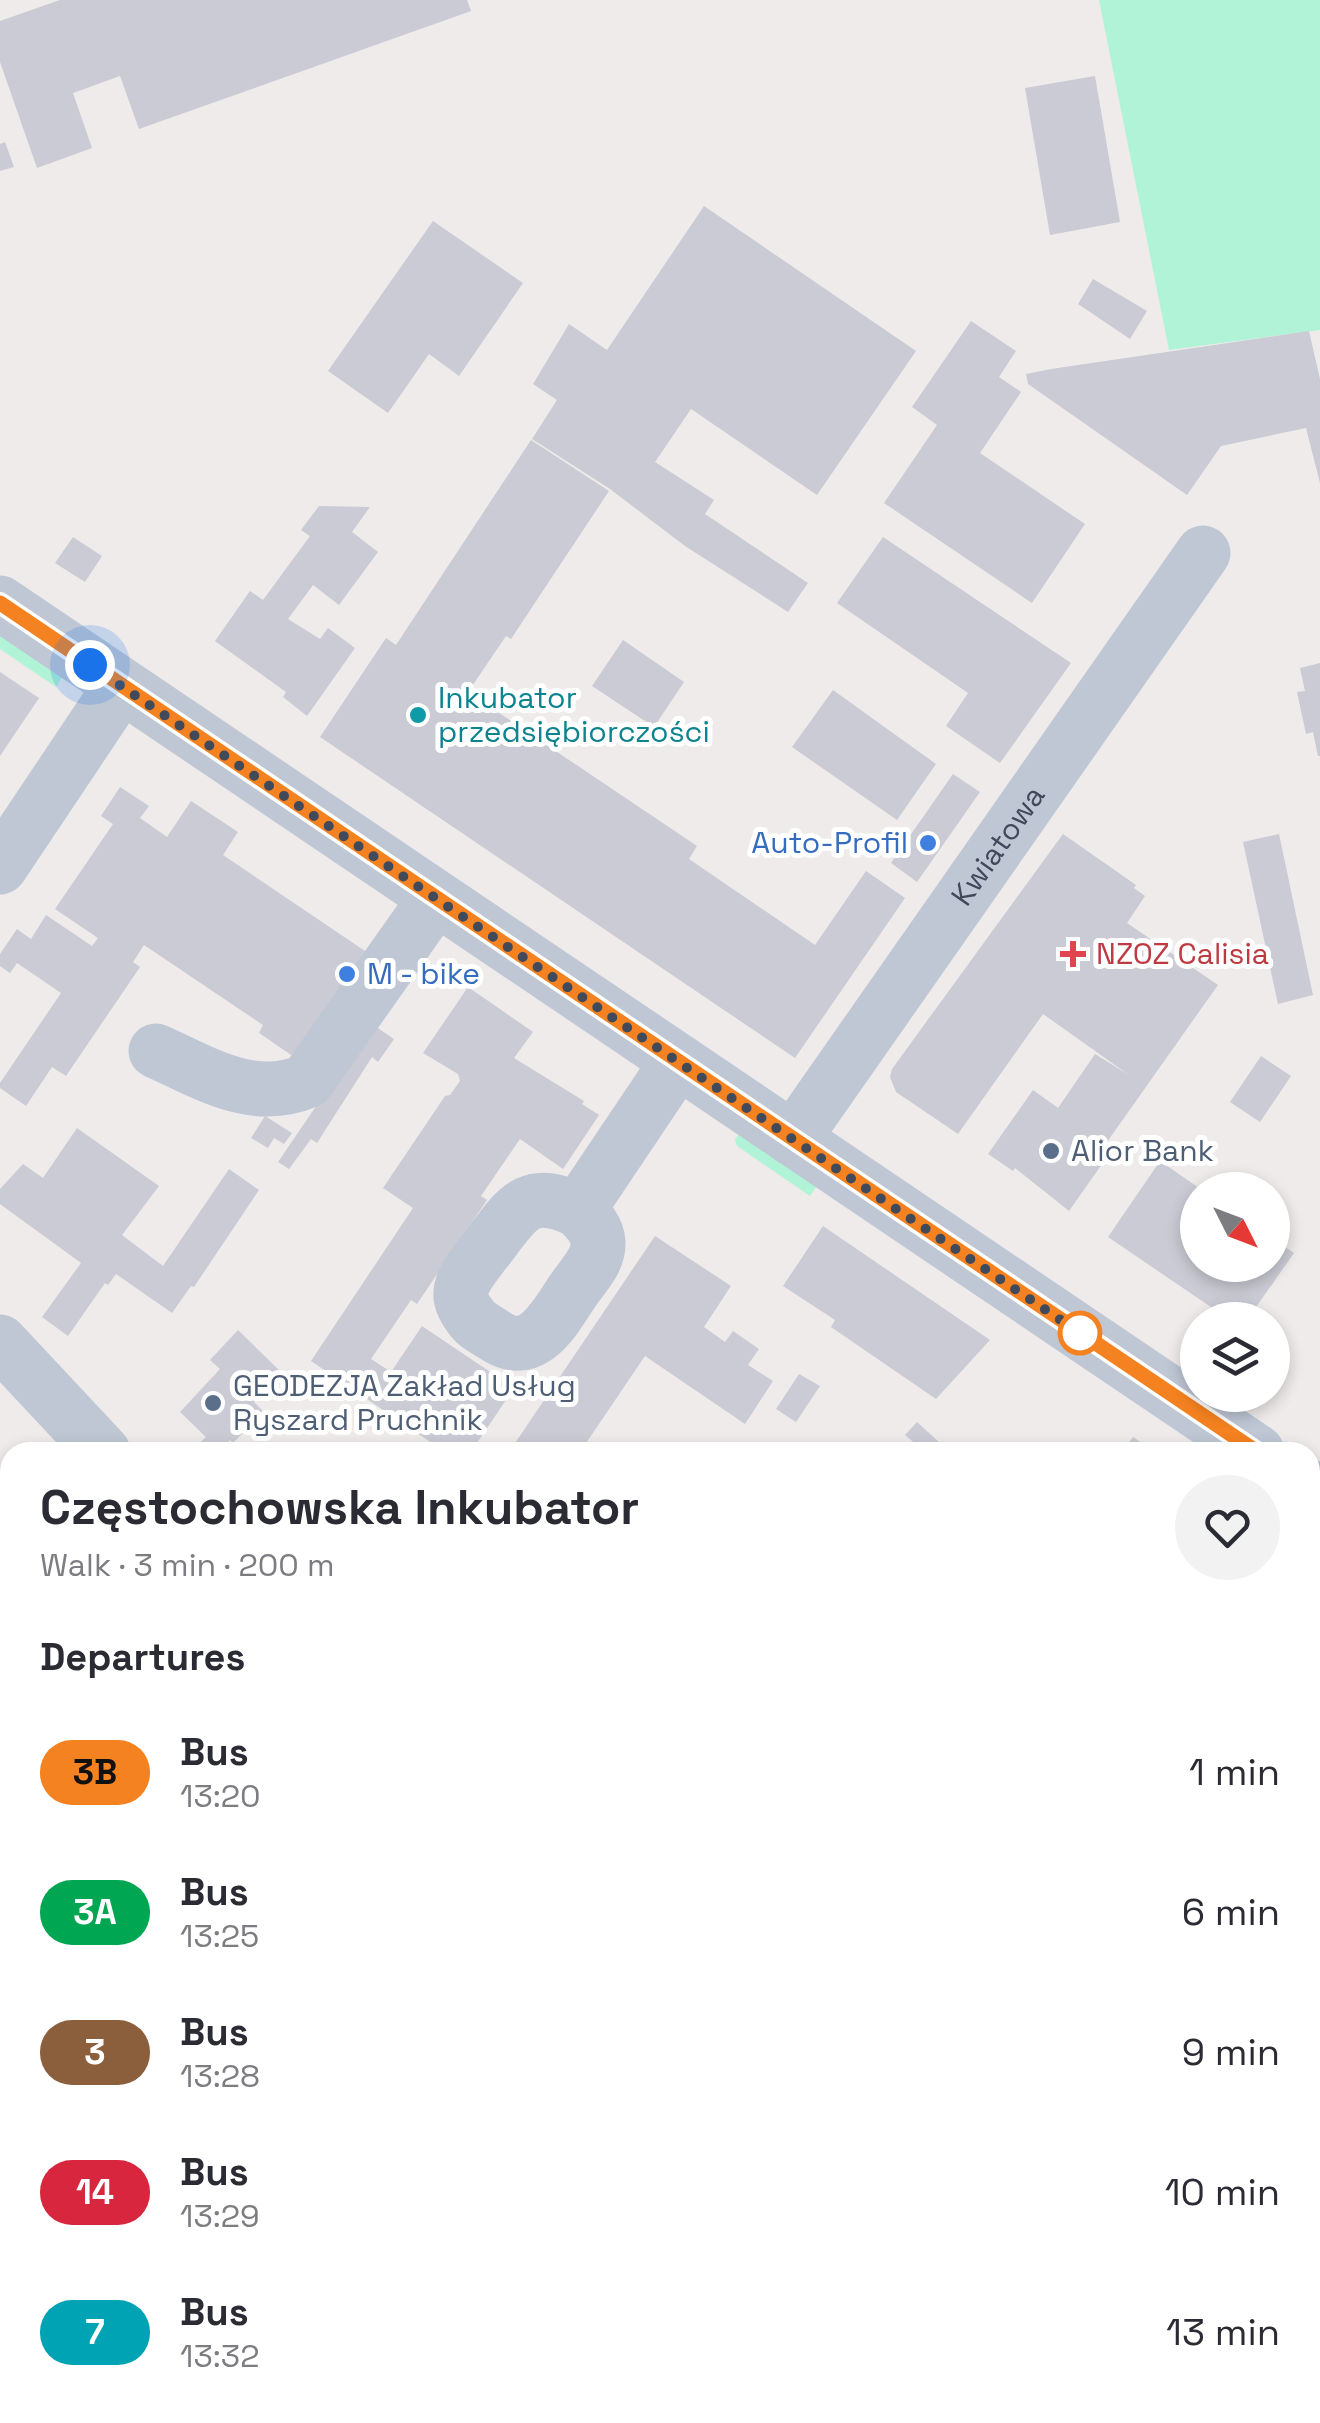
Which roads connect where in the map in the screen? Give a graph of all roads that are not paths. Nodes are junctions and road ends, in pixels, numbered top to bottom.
1 (1203, 553) dead end
2 (0, 603) edge
3 (121, 686) junction
4 (0, 867) edge
5 (436, 898) junction
6 (156, 1051) dead end
7 (678, 1061) junction
8 (793, 1139) junction
9 (578, 1210) dead end
10 (0, 1342) edge
11 (94, 1442) edge
12 (1242, 1442) edge

1 - 8 street, Kwiatowa
2 - 3 street
3 - 4 street
3 - 5 street
5 - 6 street
5 - 7 street
7 - 8 street
7 - 9 street
8 - 12 street
10 - 11 street

